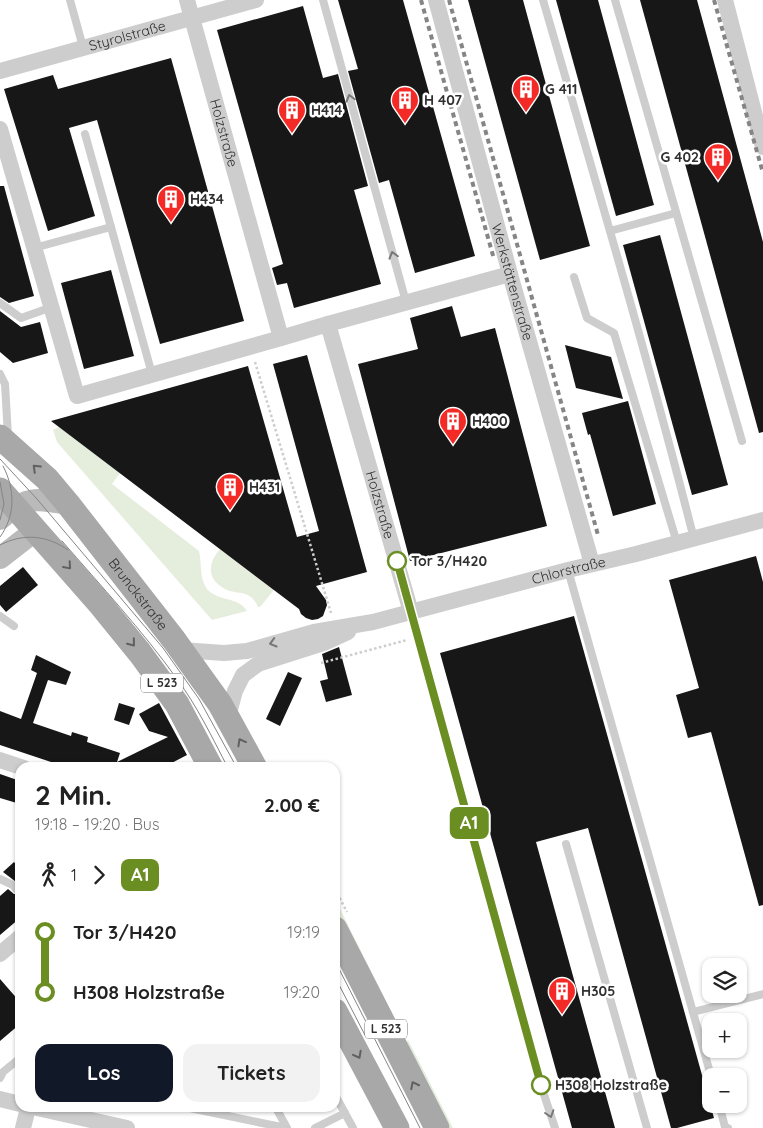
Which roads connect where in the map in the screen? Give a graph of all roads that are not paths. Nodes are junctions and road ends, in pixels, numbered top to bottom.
1 (70, 0) edge
2 (187, 0) edge
3 (256, 0) edge
4 (323, 0) edge
5 (436, 0) edge
6 (543, 0) edge
7 (615, 0) edge
8 (725, 0) edge
9 (192, 18) junction
10 (83, 47) junction
11 (0, 71) edge
12 (0, 129) edge
13 (85, 134) dead end
14 (762, 139) edge
15 (676, 213) junction
16 (111, 226) junction
17 (610, 231) junction
18 (34, 248) junction
19 (510, 274) junction
20 (574, 277) dead end
21 (406, 302) junction
22 (0, 303) edge
23 (52, 307) junction
24 (328, 324) junction
25 (281, 338) junction
26 (0, 374) edge
27 (152, 374) junction
28 (4, 440) edge
29 (742, 441) dead end
30 (68, 504) junction
31 (5, 505) edge
32 (763, 520) edge
33 (36, 530) junction
34 (694, 539) junction
35 (677, 543) junction
36 (0, 558) edge
37 (592, 564) junction
38 (568, 570) junction
39 (411, 612) junction
40 (0, 616) edge
41 (14, 626) dead end
42 (322, 637) junction
43 (191, 654) junction
44 (224, 705) junction
45 (0, 760) edge
46 (208, 762) edge
47 (252, 762) edge
48 (15, 765) edge
49 (566, 844) dead end
50 (0, 879) edge
51 (15, 888) edge
52 (340, 940) edge
53 (15, 941) edge
54 (0, 954) edge
55 (763, 994) edge
56 (693, 1012) junction
57 (340, 1021) edge
58 (15, 1062) edge
59 (709, 1068) edge
60 (0, 1078) edge
61 (0, 1099) edge
62 (15, 1103) edge
63 (340, 1104) edge
64 (27, 1112) edge
65 (55, 1112) edge
66 (209, 1112) edge
67 (278, 1112) edge
68 (345, 1113) junction
69 (721, 1113) edge
70 (24, 1128) edge
71 (127, 1128) edge
72 (286, 1128) edge
73 (315, 1128) edge
74 (353, 1128) edge
75 (397, 1128) edge
76 (437, 1128) edge
77 (555, 1128) edge
78 (647, 1128) edge
79 (725, 1128) edge

1 - 10 lane
2 - 9 street, Holzstraße
3 - 9 street, Styrolstraße
21 -> 4 lane
5 - 19 street, Werkstättenstraße
6 - 17 lane
7 - 15 lane
8 - 14 street
9 - 10 street, Styrolstraße
9 - 25 street, Holzstraße
10 - 11 street, Styrolstraße
12 - 18 street
13 - 16 lane
15 - 17 lane
15 - 29 lane
16 - 18 lane
16 - 27 lane
17 - 34 lane
18 - 23 street
19 - 21 street
19 - 37 street, Werkstättenstraße
20 - 35 lane
21 - 24 street
22 - 23 lane
23 - 27 street
24 - 25 street
24 - 39 street, Holzstraße
25 - 27 street
26 - 28 lane
30 -> 28 main road, Brunckstraße / L 523
30 - 31 main road
30 - 43 main road, Brunckstraße / L 523
31 - 33 main road, L 523
32 - 34 street, Chlorstraße
33 - 36 main road
33 -> 46 main road, L 523
34 - 35 street, Chlorstraße
35 - 37 street, Chlorstraße
37 - 38 street, Chlorstraße
38 - 39 street, Chlorstraße
38 - 56 lane
39 - 42 street, Chlorstraße
39 -> 77 lane, Holzstraße
40 - 41 lane
42 -> 43 street
42 - 44 street
43 - 44 main road, Brunckstraße / L 523
47 -> 44 main road, Brunckstraße / L 523
45 - 48 street
49 - 78 lane
50 - 51 lane
76 -> 52 main road, L 523
53 - 54 street
55 - 56 lane
56 - 59 lane
57 -> 75 main road, L 523
58 - 60 lane
61 - 62 street
63 - 68 lane
64 - 70 street
65 - 71 street
66 - 72 lane
67 - 72 lane
68 - 73 lane
68 - 74 lane
69 - 79 lane

